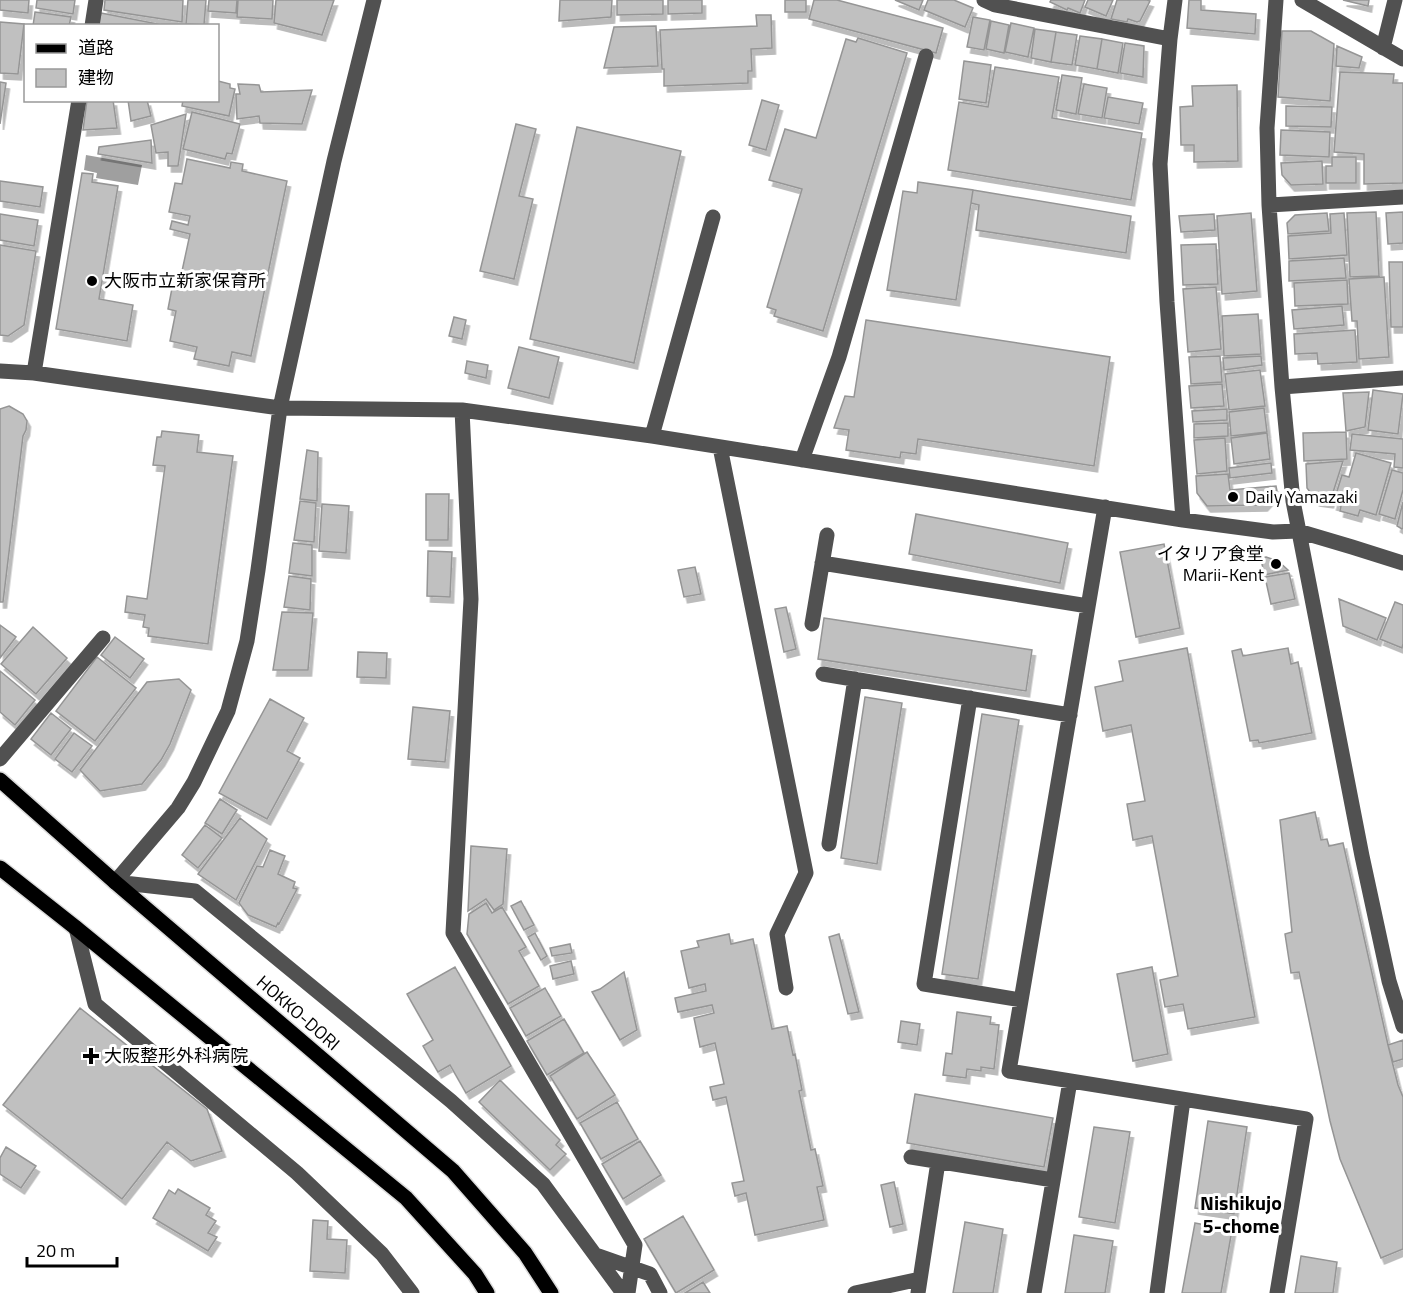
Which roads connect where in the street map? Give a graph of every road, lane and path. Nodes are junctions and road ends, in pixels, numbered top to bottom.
1 (96, 0) edge
2 (375, 0) edge
3 (984, 0) edge
4 (1175, 0) edge
5 (1276, 0) edge
6 (1302, 0) edge
7 (1395, 0) edge
8 (92, 24) edge
9 (1170, 39) junction
10 (1383, 48) junction
11 (926, 56) dead end
12 (1403, 58) edge
13 (80, 102) edge
14 (1403, 198) edge
15 (1269, 205) junction
16 (713, 217) dead end
17 (0, 371) edge
18 (34, 373) junction
19 (1403, 378) edge
20 (1282, 387) junction
21 (280, 408) junction
22 (462, 410) junction
23 (652, 436) junction
24 (720, 447) junction
25 (802, 460) junction
26 (1105, 507) junction
27 (1183, 520) junction
28 (1299, 531) junction
29 (827, 535) dead end
30 (822, 563) junction
31 (1403, 563) edge
32 (1088, 606) junction
33 (812, 624) dead end
34 (103, 638) dead end
35 (823, 674) dead end
36 (855, 680) junction
37 (970, 698) junction
38 (1070, 715) junction
39 (0, 759) edge
40 (0, 780) edge
41 (829, 844) dead end
42 (0, 868) edge
43 (115, 882) junction
44 (76, 928) junction
45 (786, 988) dead end
46 (1021, 1000) junction
47 (1403, 1026) edge
48 (1070, 1081) junction
49 (1183, 1100) junction
50 (911, 1157) dead end
51 (938, 1162) junction
52 (1053, 1180) junction
53 (596, 1255) junction
54 (631, 1268) junction
55 (919, 1286) edge
56 (412, 1293) edge
57 (487, 1293) edge
58 (551, 1293) edge
59 (622, 1293) edge
60 (628, 1293) edge
61 (660, 1293) edge
62 (855, 1293) edge
63 (1034, 1293) edge
64 (1157, 1293) edge
65 (1277, 1293) edge

1 - 8 street
2 - 21 street
3 - 9 street
4 - 9 street
5 - 15 street
6 - 10 street
7 - 10 street
9 - 27 street
10 - 12 street
11 - 25 street
13 - 18 street
14 - 15 street
15 - 20 street
16 - 23 street
17 - 18 street
18 - 21 street
19 - 20 street
20 - 28 street
21 - 22 street
21 - 43 street
22 - 23 street
22 - 54 street
23 - 24 street
24 - 25 street
24 - 45 street
25 - 26 street
26 - 27 street
26 - 32 street
27 - 28 street
28 - 31 street
28 - 47 street
29 - 30 street
30 - 32 street
30 - 33 street
32 - 38 street
34 - 39 street
35 - 36 street
36 - 37 street
36 - 41 street
37 - 38 street
37 - 46 street
38 - 46 street
40 - 43 main road, HOKKO-DORI
42 - 44 main road
43 - 53 street
43 - 58 main road, HOKKO-DORI
44 - 56 street
44 - 57 main road
46 - 48 street
48 - 49 street
48 - 52 street
49 - 64 street
49 - 65 street
50 - 51 street
51 - 52 street
51 - 55 street
52 - 63 street
53 - 54 street
53 - 59 street
54 - 60 street
54 - 61 street
55 - 62 street

